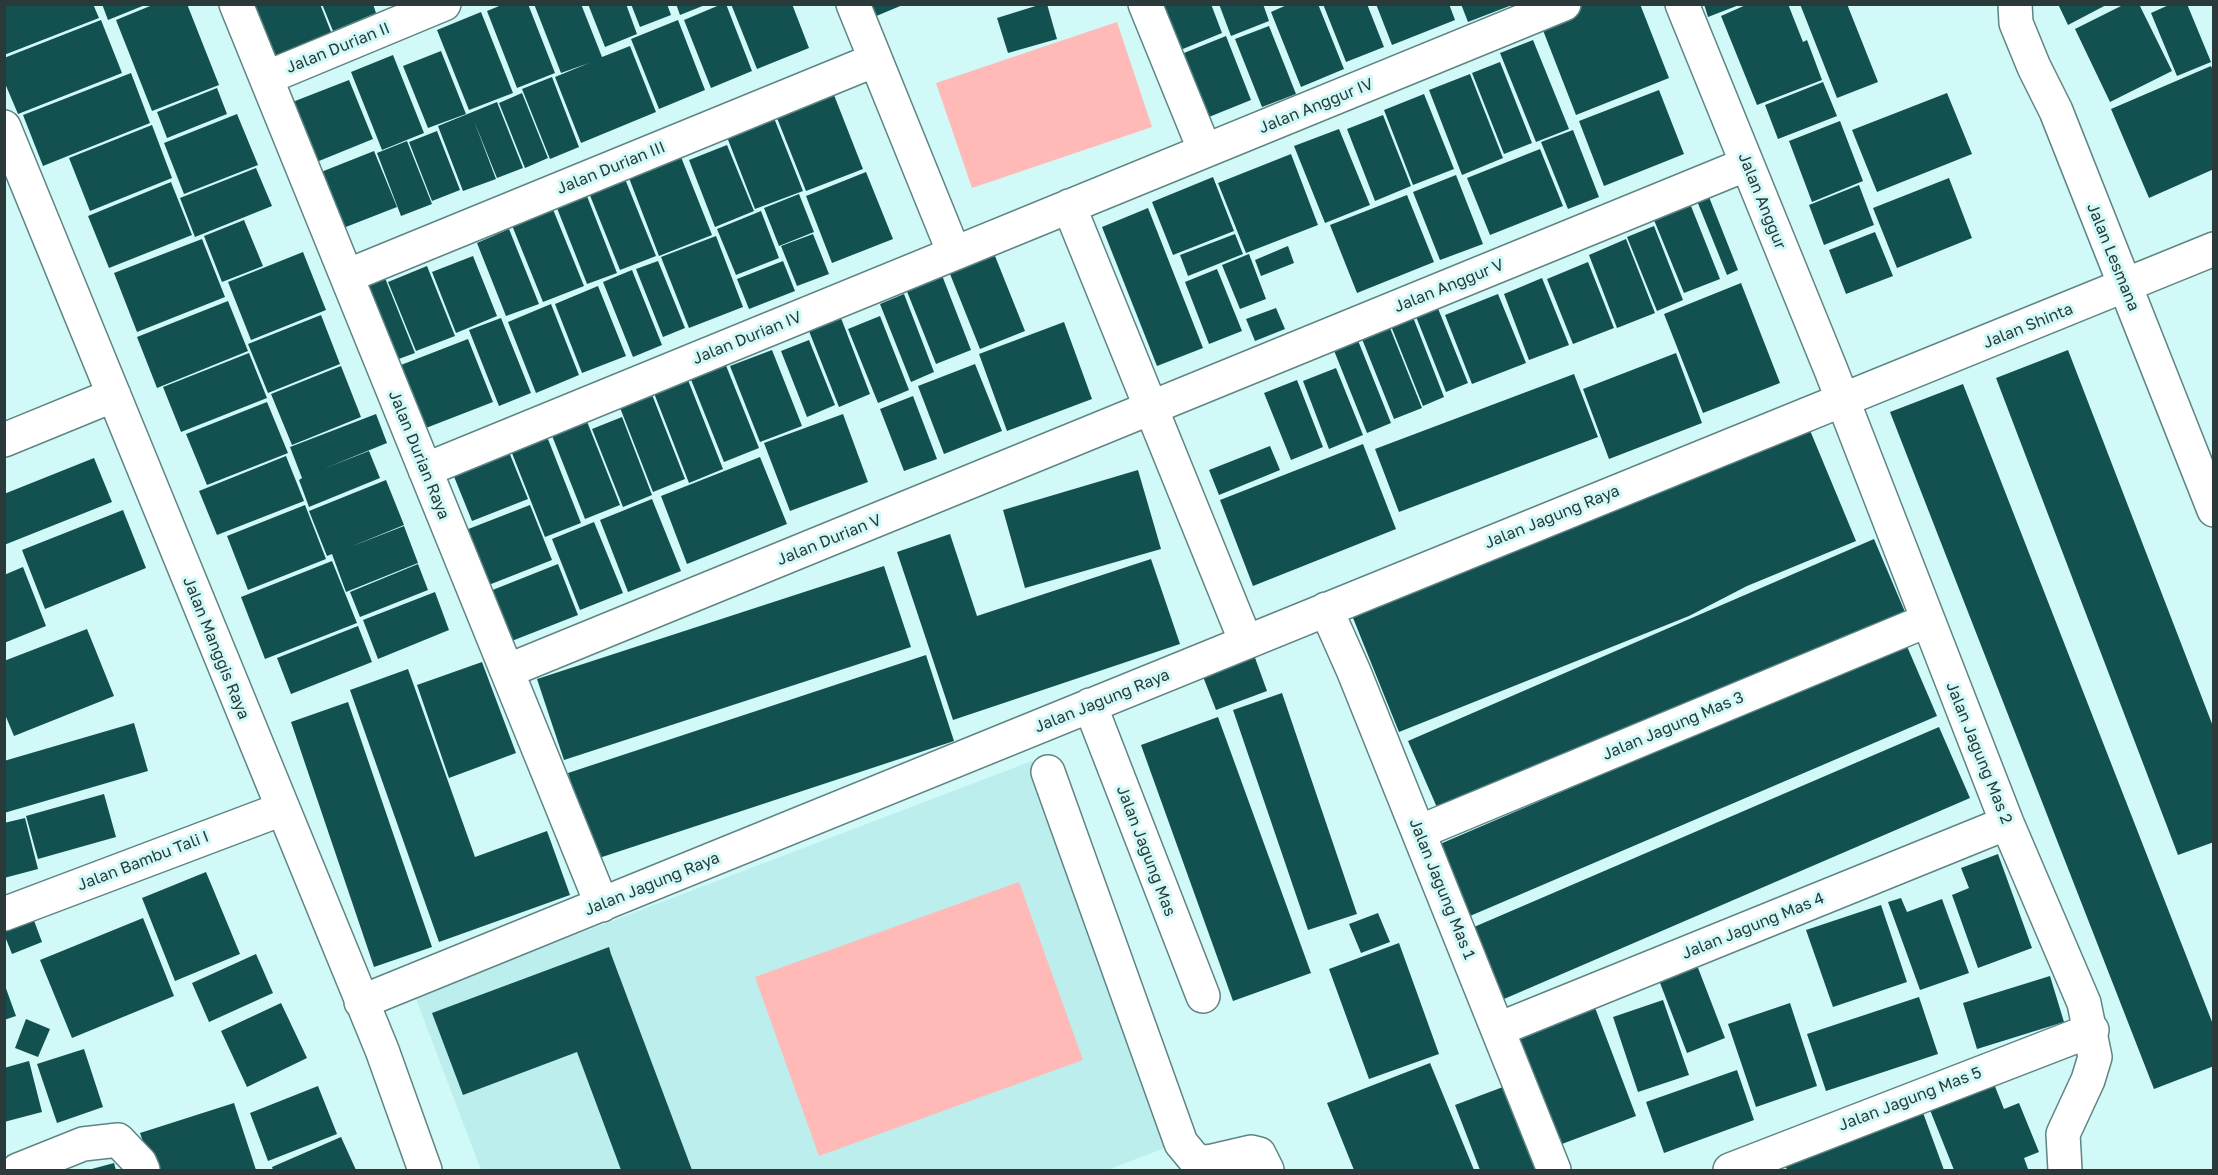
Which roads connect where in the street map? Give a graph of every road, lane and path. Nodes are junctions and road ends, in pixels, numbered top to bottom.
1 (236, 4) edge
2 (444, 4) edge
3 (853, 4) edge
4 (1145, 4) edge
5 (1564, 4) edge
6 (1682, 4) edge
7 (2015, 4) edge
8 (876, 60) junction
9 (266, 78) junction
10 (4, 127) edge
11 (1205, 152) junction
12 (1747, 164) junction
13 (1069, 206) junction
14 (2214, 249) edge
15 (954, 254) junction
16 (347, 276) junction
17 (2125, 286) junction
18 (114, 395) junction
19 (1842, 399) junction
20 (1151, 408) junction
21 (4, 441) edge
22 (425, 470) junction
23 (2214, 510) edge
24 (1326, 609) junction
25 (1926, 621) junction
26 (1246, 642) junction
27 (507, 671) junction
28 (1090, 705) junction
29 (1048, 772) dead end
30 (282, 809) junction
31 (2007, 823) junction
32 (1419, 832) junction
33 (602, 905) junction
34 (4, 914) edge
35 (1203, 996) dead end
36 (361, 1002) junction
37 (1499, 1029) junction
38 (2092, 1030) junction
39 (18, 1170) edge
40 (143, 1170) edge
41 (425, 1170) edge
42 (1267, 1170) edge
43 (1554, 1170) edge
44 (1730, 1170) edge
45 (2066, 1170) edge

1 - 9 street, Jalan Durian Raya
2 - 9 street, Jalan Durian II
3 - 8 street
4 - 11 street
5 - 11 street, Jalan Anggur IV
6 - 12 street, Jalan Anggur
7 - 17 street, Jalan Lesmana
8 - 15 street
8 - 16 street, Jalan Durian III
9 - 16 street, Jalan Durian Raya
10 - 18 street, Jalan Manggis Raya
11 - 13 street, Jalan Anggur IV
12 - 19 street, Jalan Anggur
12 - 20 street, Jalan Anggur V
13 - 15 street, Jalan Durian IV
13 - 20 street
14 - 17 street, Jalan Shinta
15 - 22 street, Jalan Durian IV
16 - 22 street, Jalan Durian Raya
17 - 19 street, Jalan Shinta
17 - 23 street, Jalan Lesmana
18 - 21 street
18 - 30 street, Jalan Manggis Raya
19 - 24 street, Jalan Jagung Raya
19 - 25 street, Jalan Jagung Mas 2
20 - 26 street
20 - 27 street, Jalan Durian V
22 - 27 street, Jalan Durian Raya
24 - 26 street, Jalan Jagung Raya
24 - 32 street, Jalan Jagung Mas 1
25 - 31 street, Jalan Jagung Mas 2
25 - 32 street, Jalan Jagung Mas 3
26 - 28 street, Jalan Jagung Raya
27 - 33 street, Jalan Durian Raya
28 - 33 street, Jalan Jagung Raya
28 - 35 street, Jalan Jagung Mas
29 - 42 street
30 - 34 street, Jalan Bambu Tali I
30 - 36 street, Jalan Manggis Raya
31 - 37 street, Jalan Jagung Mas 4
31 - 38 street, Jalan Jagung Mas 2
32 - 37 street, Jalan Jagung Mas 1
33 - 36 street, Jalan Jagung Raya
36 - 41 street, Jalan Manggis Raya
37 - 43 street, Jalan Jagung Mas 1
38 - 44 street, Jalan Jagung Mas 5
38 - 45 street, Jalan Jagung Mas 2
39 - 40 street

